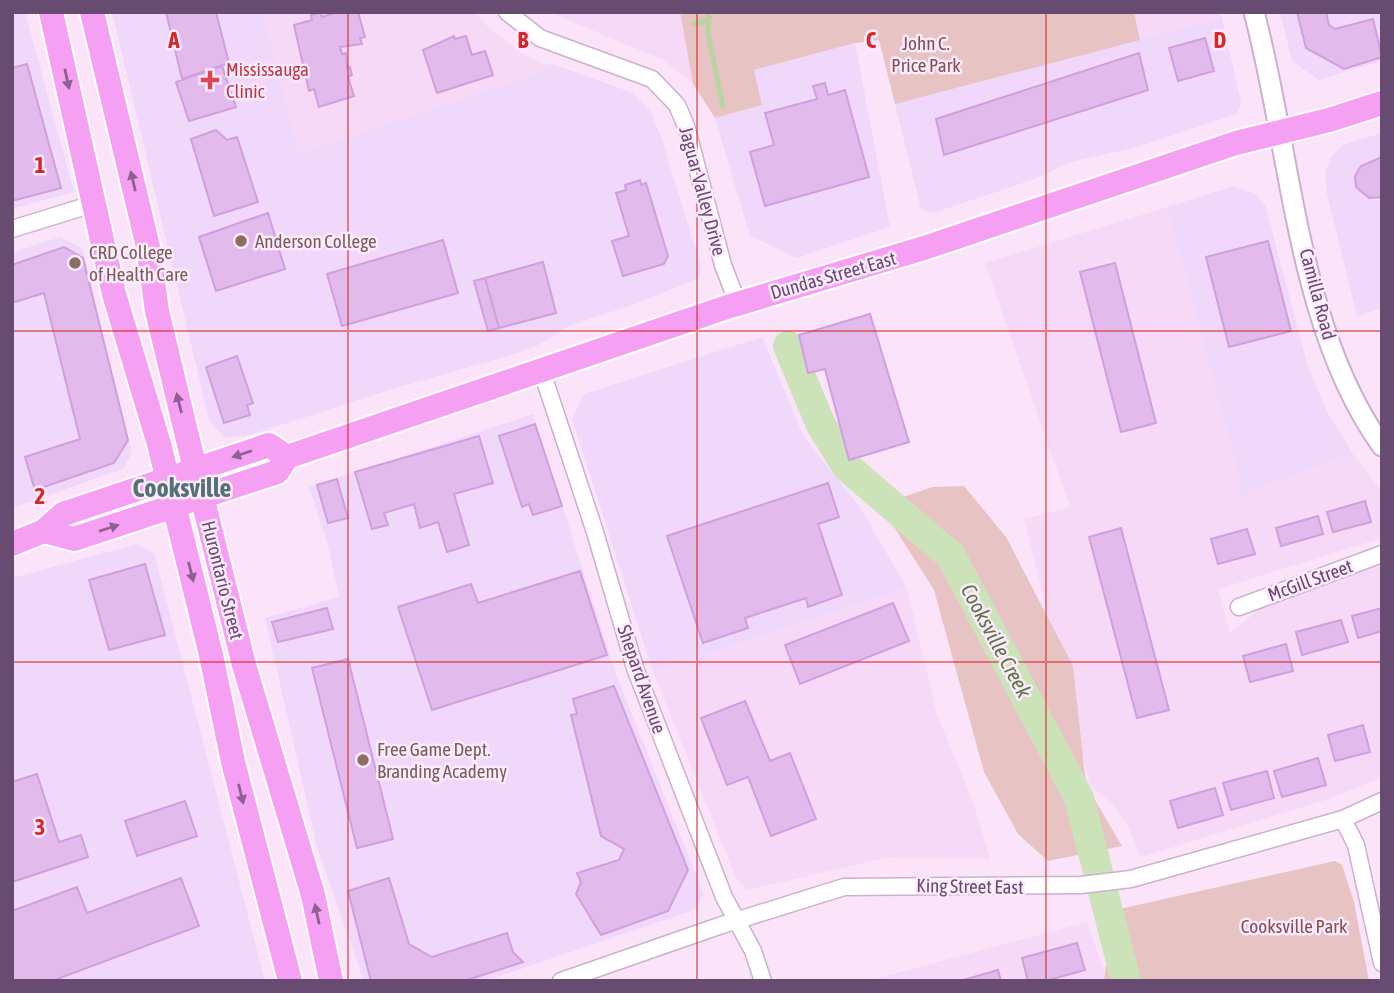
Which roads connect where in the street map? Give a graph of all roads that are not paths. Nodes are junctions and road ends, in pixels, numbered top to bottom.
1 (51, 12) edge
2 (92, 12) edge
3 (508, 12) edge
4 (1254, 12) edge
5 (1382, 103) edge
6 (1280, 132) junction
7 (93, 204) junction
8 (12, 229) edge
9 (738, 304) junction
10 (541, 369) junction
11 (1382, 446) edge
12 (287, 457) junction
13 (195, 470) junction
14 (167, 479) junction
15 (202, 497) junction
16 (174, 506) junction
17 (44, 531) junction
18 (12, 544) edge
19 (1382, 554) edge
20 (1239, 607) dead end
21 (1382, 801) edge
22 (1343, 819) junction
23 (737, 921) junction
24 (1382, 963) edge
25 (289, 981) edge
26 (331, 981) edge
27 (561, 981) edge
28 (763, 981) edge

1 -> 7 main road, Hurontario Street
13 -> 2 main road, Hurontario Street
3 - 9 street, Jaguar Valley Drive
4 - 6 street, Camilla Road
5 - 6 main road, Dundas Street East
6 - 9 main road, Dundas Street East
6 - 11 street, Camilla Road
7 - 8 street
7 - 14 main road, Hurontario Street
9 - 10 main road, Dundas Street East
10 - 12 main road, Dundas Street East
10 - 23 street, Shepard Avenue
12 -> 13 main road
12 - 15 main road, Dundas Street East
13 - 14 main road
13 - 15 main road, Hurontario Street
14 - 16 main road, Hurontario Street
14 - 17 main road
15 - 16 main road, Dundas Street East
26 -> 15 main road, Hurontario Street
17 -> 16 main road, Dundas Street East
16 -> 25 main road, Hurontario Street
17 - 18 main road
19 - 20 street, McGill Street
21 - 22 street, King Street East
22 - 23 street, King Street East
22 - 24 street
23 - 27 street, King Street East
23 - 28 street, Shepard Avenue

